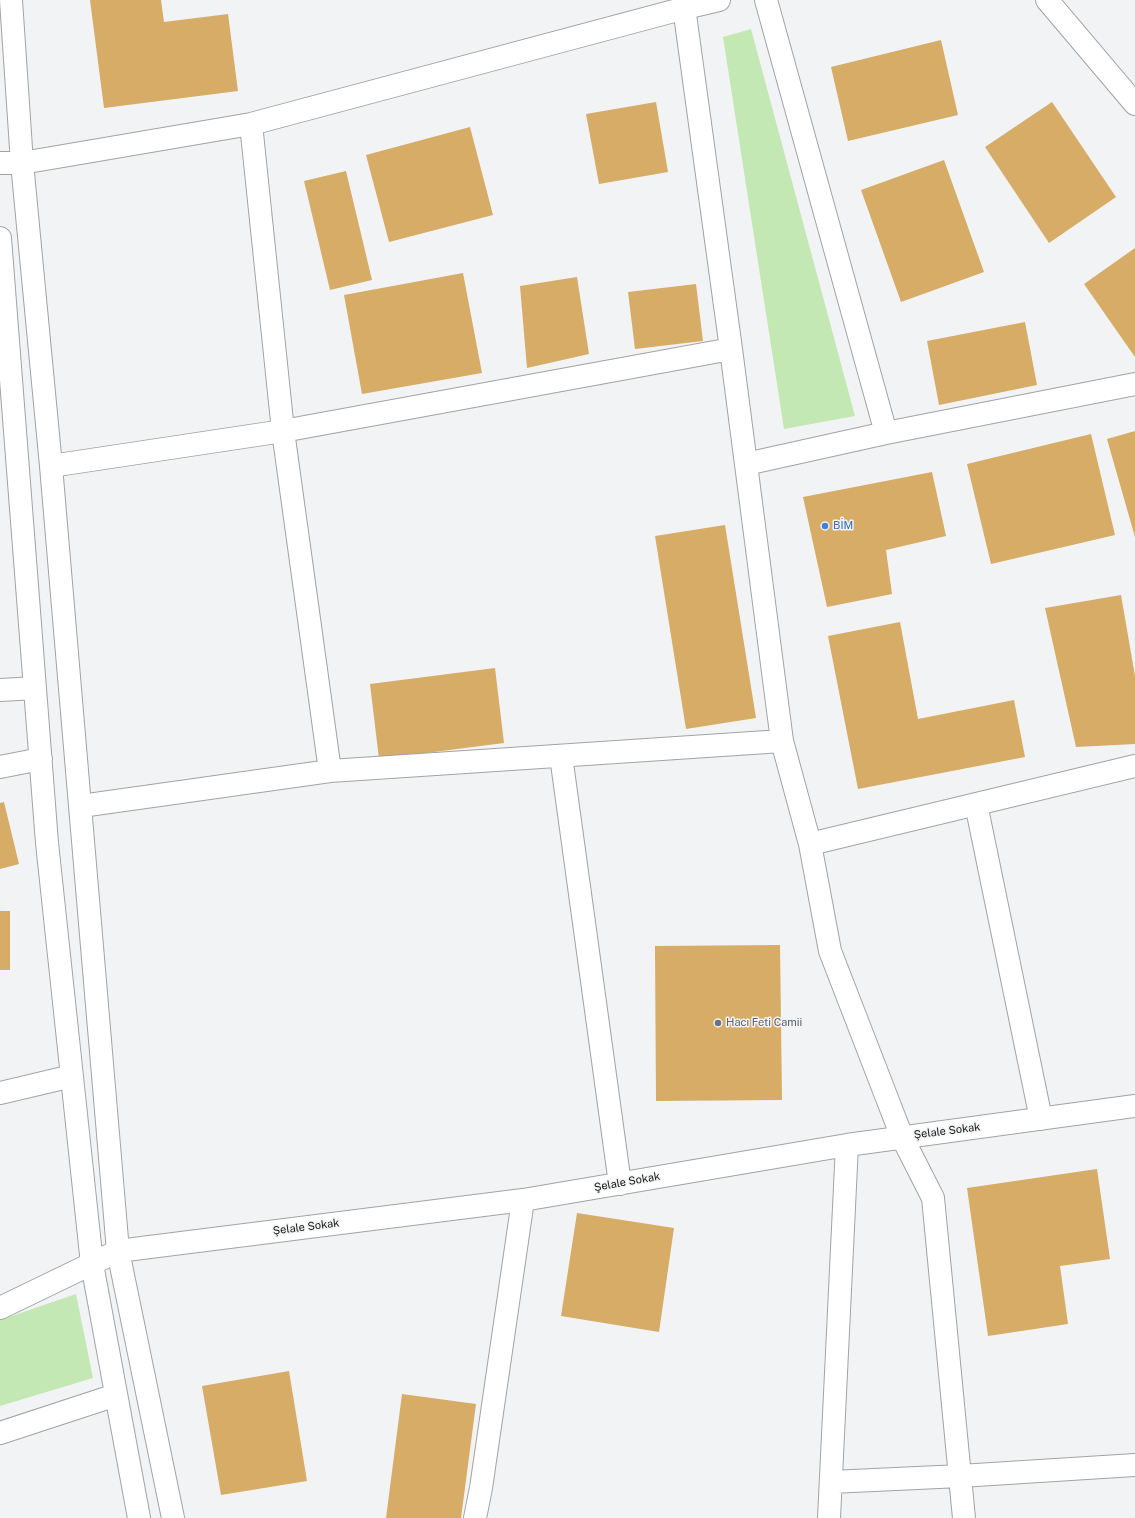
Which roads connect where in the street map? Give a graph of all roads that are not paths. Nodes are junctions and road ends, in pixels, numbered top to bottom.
1 (11, 0) edge
2 (720, 0) edge
3 (766, 0) edge
4 (1047, 0) edge
5 (684, 4) edge
6 (1135, 104) edge
7 (252, 124) junction
8 (0, 163) edge
9 (22, 163) junction
10 (0, 238) edge
11 (731, 349) junction
12 (1135, 384) edge
13 (283, 431) junction
14 (886, 433) junction
15 (746, 464) junction
16 (51, 466) junction
17 (35, 688) junction
18 (0, 690) edge
19 (782, 741) junction
20 (561, 756) junction
21 (41, 759) junction
22 (0, 766) edge
23 (1135, 766) edge
24 (330, 771) junction
25 (976, 804) junction
26 (81, 806) junction
27 (810, 844) junction
28 (72, 1076) junction
29 (0, 1093) edge
30 (1135, 1106) edge
31 (1041, 1119) junction
32 (902, 1137) junction
33 (847, 1145) junction
34 (620, 1184) junction
35 (523, 1200) junction
36 (118, 1251) junction
37 (92, 1264) junction
38 (0, 1308) edge
39 (116, 1395) junction
40 (0, 1433) edge
41 (1135, 1465) edge
42 (960, 1476) junction
43 (830, 1482) junction
44 (139, 1518) edge
45 (173, 1518) edge
46 (474, 1518) edge
47 (829, 1518) edge
48 (964, 1518) edge

1 - 9 street
2 - 5 street
3 - 14 street
4 - 6 street
5 - 7 street
5 - 11 street
7 - 9 street
7 - 13 street
8 - 9 street
9 - 16 street
10 - 17 street
11 - 13 street
11 - 15 street
12 - 14 street
13 - 16 street
13 - 24 street
14 - 15 street
15 - 19 street
16 - 26 street
17 - 18 street
17 - 21 street
19 - 20 street
19 - 27 street
20 - 24 street
20 - 34 street
21 - 22 street
21 - 28 street
23 - 25 street
24 - 26 street
25 - 27 street
25 - 31 street
26 - 36 street
27 - 32 street
28 - 29 street
28 - 37 street
30 - 31 street, Şelale Sokak
31 - 32 street, Şelale Sokak
32 - 33 street, Şelale Sokak
32 - 42 street
33 - 34 street, Şelale Sokak
33 - 43 street
34 - 35 street, Şelale Sokak
35 - 36 street, Şelale Sokak
35 - 46 street
36 - 37 street, Şelale Sokak
36 - 45 street
37 - 38 street, Şelale Sokak
37 - 39 street
39 - 40 street
39 - 44 street
41 - 42 street
42 - 43 street
42 - 48 street
43 - 47 street

